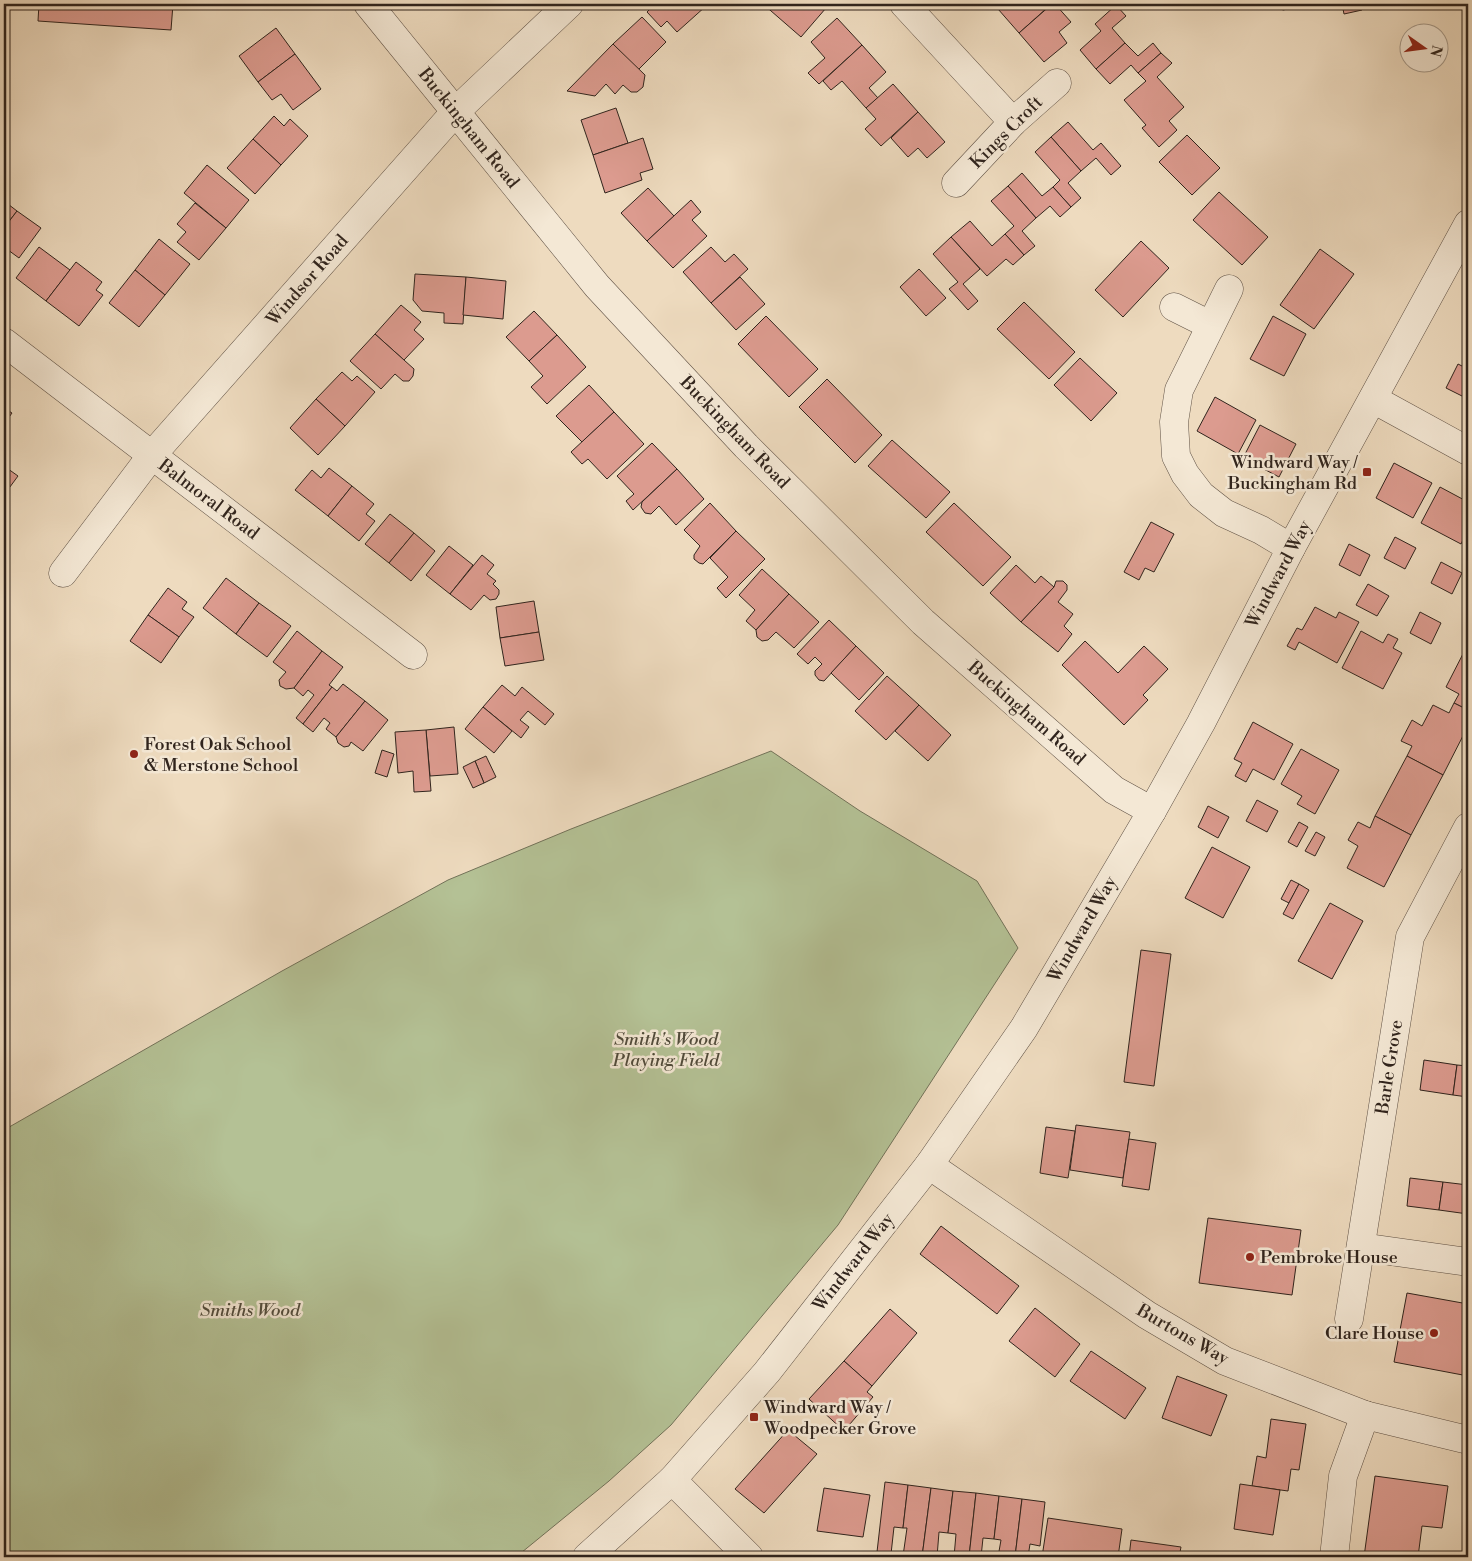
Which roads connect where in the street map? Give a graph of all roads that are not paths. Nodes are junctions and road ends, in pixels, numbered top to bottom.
1 (368, 4) edge
2 (569, 4) edge
3 (904, 4) edge
4 (1057, 83) dead end
5 (456, 112) junction
6 (1012, 122) junction
7 (956, 183) dead end
8 (1468, 224) edge
9 (1229, 289) dead end
10 (1174, 307) dead end
11 (1210, 326) junction
12 (4, 342) edge
13 (1373, 399) junction
14 (1468, 451) edge
15 (152, 455) junction
16 (1291, 548) junction
17 (63, 573) dead end
18 (413, 655) dead end
19 (1152, 811) junction
20 (1468, 828) edge
21 (930, 1164) junction
22 (1362, 1247) junction
23 (1468, 1262) edge
24 (1349, 1319) dead end
25 (1366, 1415) junction
26 (1468, 1440) edge
27 (672, 1480) junction
28 (588, 1557) edge
29 (749, 1557) edge
30 (1334, 1557) edge

1 - 5 street, Buckingham Road
2 - 5 street, Windsor Road
3 - 6 street
4 - 6 street, Kings Croft
5 - 15 street, Windsor Road
5 - 19 street, Buckingham Road
6 - 7 street, Kings Croft
8 - 13 street, Windward Way
9 - 11 street
10 - 11 street
11 - 16 street
12 - 15 street, Balmoral Road
13 - 14 street
13 - 16 street, Windward Way
15 - 17 street, Windsor Road
15 - 18 street, Balmoral Road
16 - 19 street, Windward Way
19 - 21 street, Windward Way
20 - 22 street, Barle Grove
21 - 25 street, Burtons Way
21 - 27 street, Windward Way
22 - 23 street
22 - 24 street, Barle Grove
25 - 26 street, Burtons Way
25 - 30 street
27 - 28 street, Windward Way
27 - 29 street

